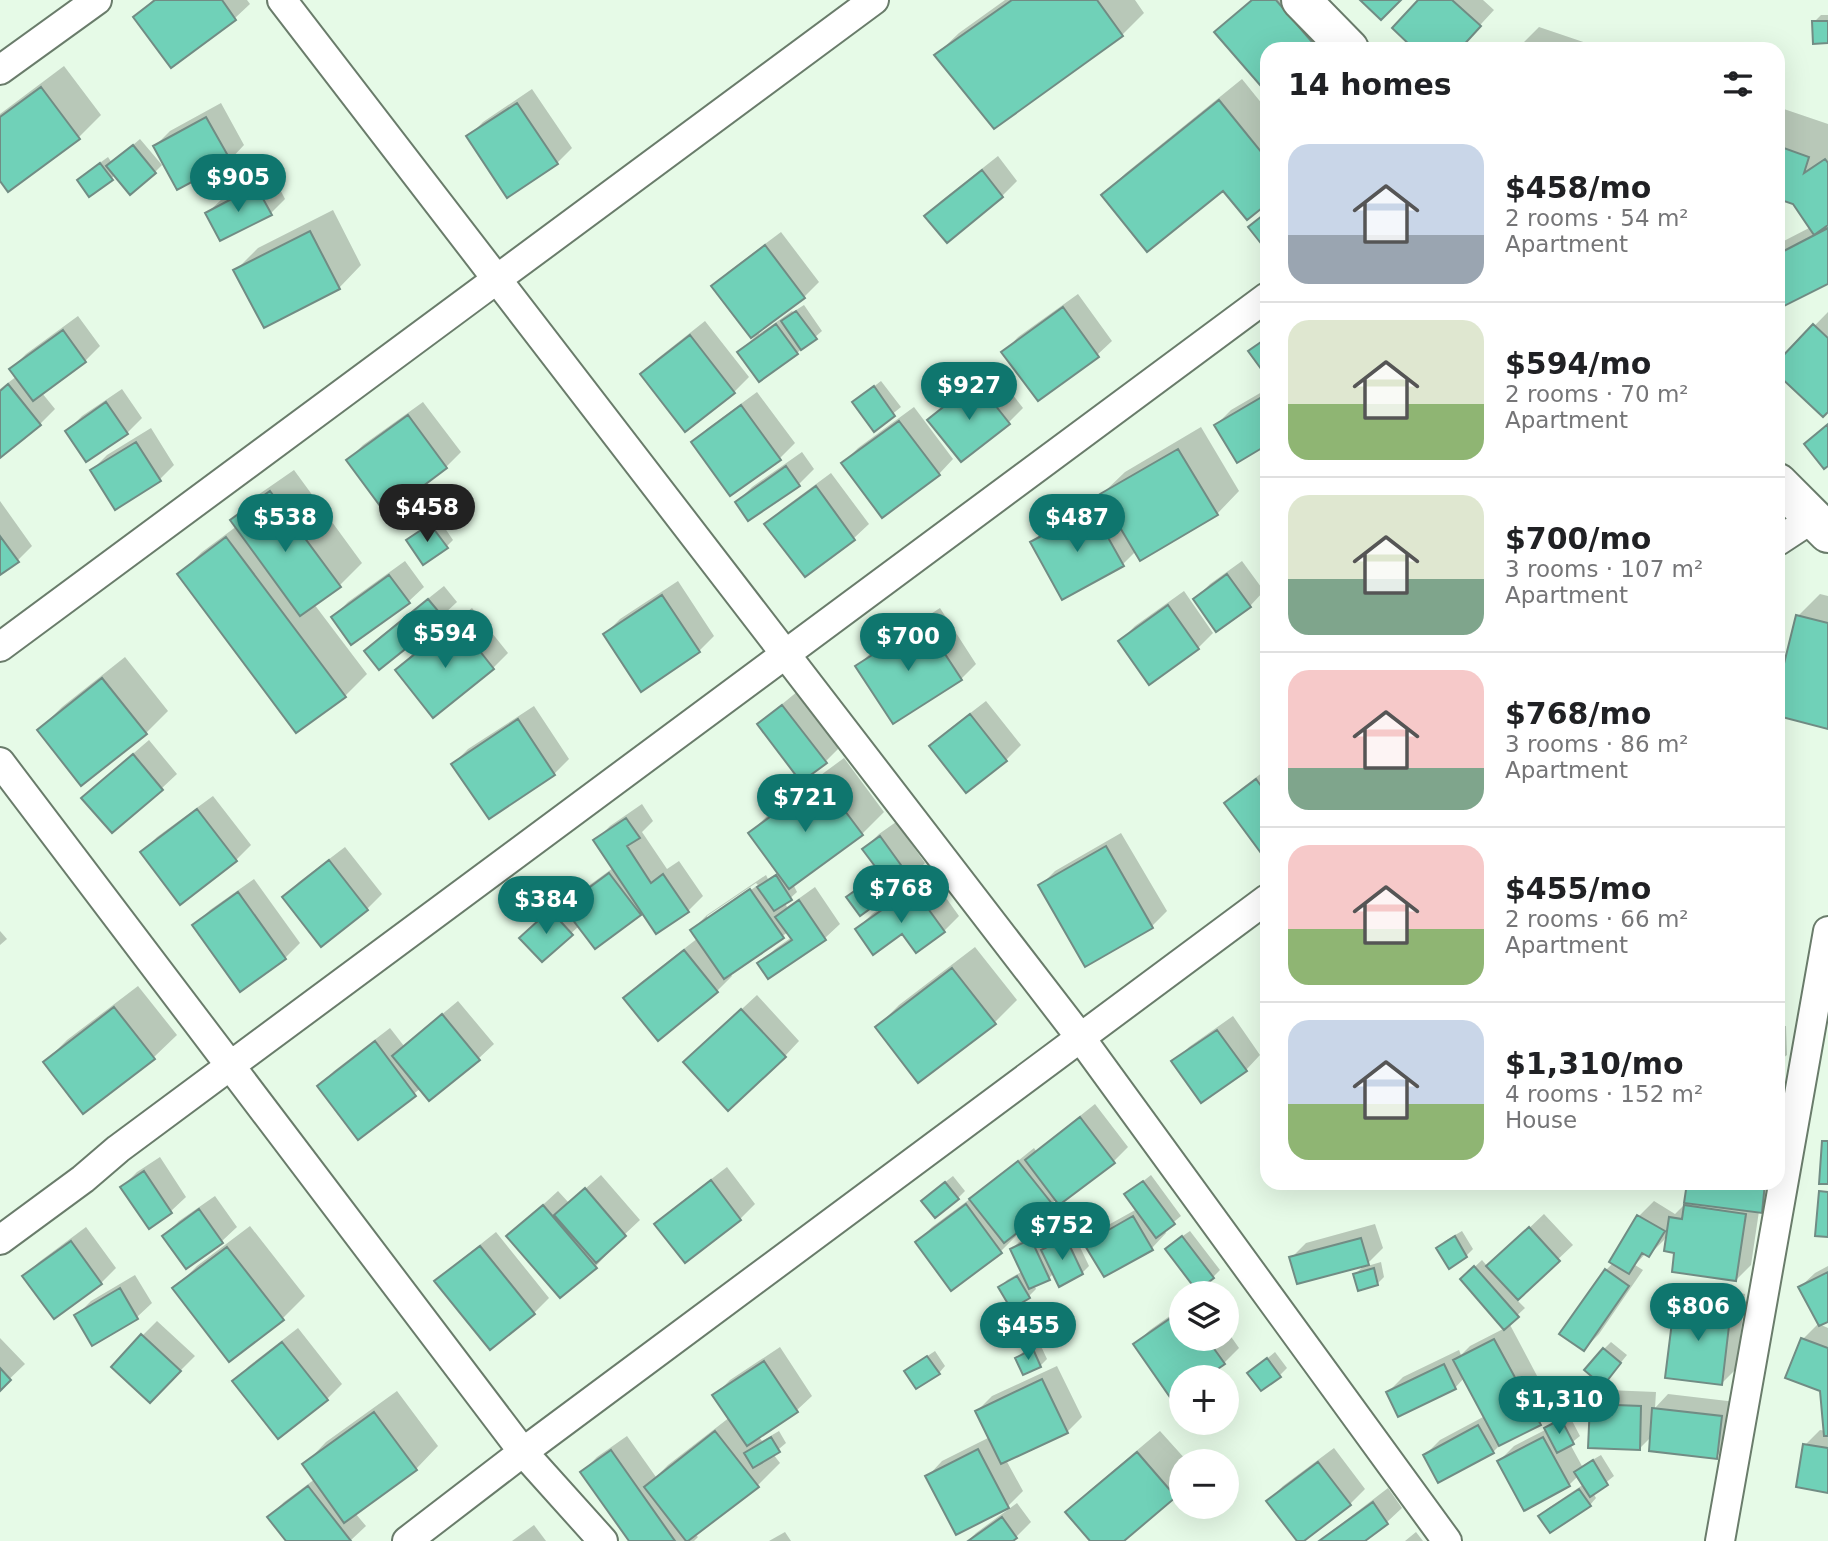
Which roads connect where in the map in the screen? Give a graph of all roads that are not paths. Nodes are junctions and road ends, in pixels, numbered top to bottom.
1 (97, 0) edge
2 (282, 0) edge
3 (873, 0) edge
4 (1301, 0) edge
5 (1342, 42) edge
6 (0, 71) edge
7 (497, 279) junction
8 (1260, 302) edge
9 (1785, 490) edge
10 (1820, 526) edge
11 (1785, 538) edge
12 (0, 647) edge
13 (786, 654) junction
14 (0, 762) edge
15 (1260, 904) edge
16 (1828, 931) edge
17 (1080, 1037) junction
18 (231, 1067) junction
19 (1785, 1174) edge
20 (1782, 1190) edge
21 (0, 1240) edge
22 (523, 1452) junction
23 (407, 1541) edge
24 (603, 1541) edge
25 (1447, 1541) edge
26 (1720, 1541) edge

1 - 6 street
2 - 7 street
3 - 7 street
4 - 5 street
7 - 12 street
7 - 13 street
8 - 13 street
9 - 10 street
10 - 11 street
13 - 17 street
13 - 18 street
14 - 18 street
15 - 17 street
16 - 19 street
17 - 22 street
17 - 25 street
18 - 21 street
18 - 22 street
20 - 26 street
22 - 23 street
22 - 24 street

